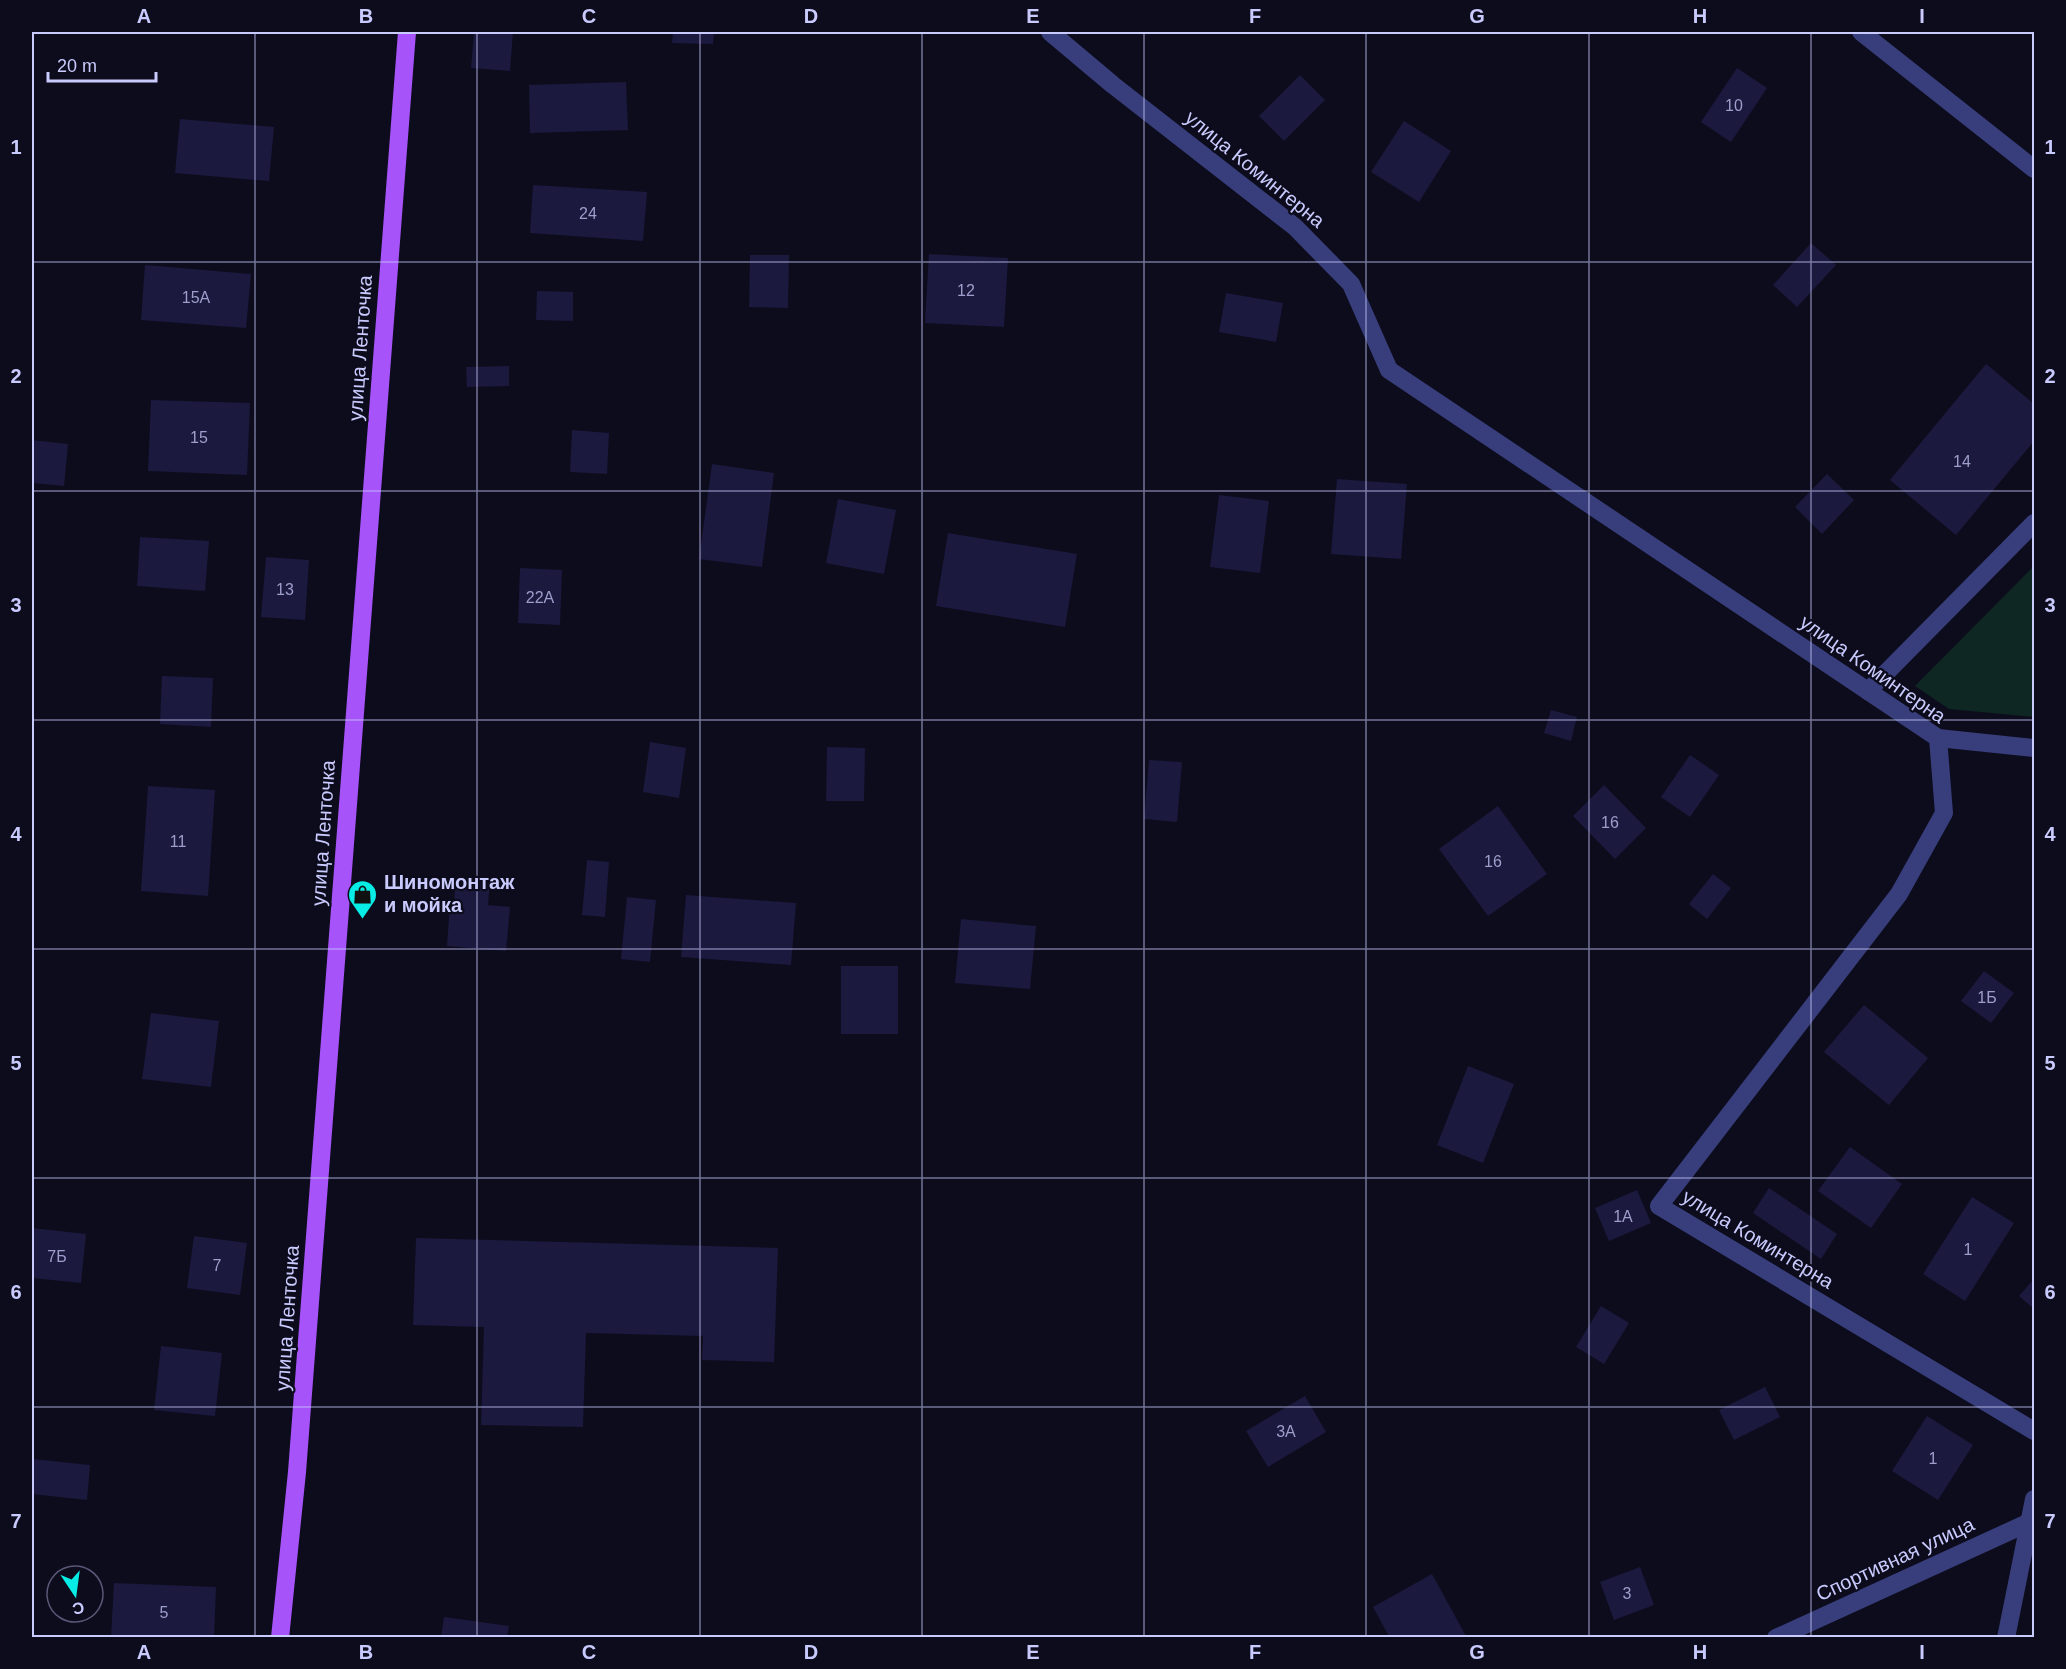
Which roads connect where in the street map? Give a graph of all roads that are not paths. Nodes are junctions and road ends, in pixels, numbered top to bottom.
1 (407, 32) edge
2 (1050, 32) edge
3 (1861, 32) edge
4 (2034, 169) edge
5 (2034, 523) edge
6 (1868, 691) junction
7 (1938, 738) junction
8 (2034, 748) edge
9 (2034, 1431) edge
10 (2034, 1499) edge
11 (2033, 1521) edge
12 (280, 1638) edge
13 (1776, 1638) edge
14 (2006, 1638) edge

1 - 12 main road, улица Ленточка
2 - 6 street, улица Коминтерна
3 - 4 street
5 - 6 street
6 - 7 street, улица Коминтерна
7 - 8 street
7 - 9 street, улица Коминтерна
10 - 11 street
11 - 13 street, Спортивная улица
11 - 14 street

